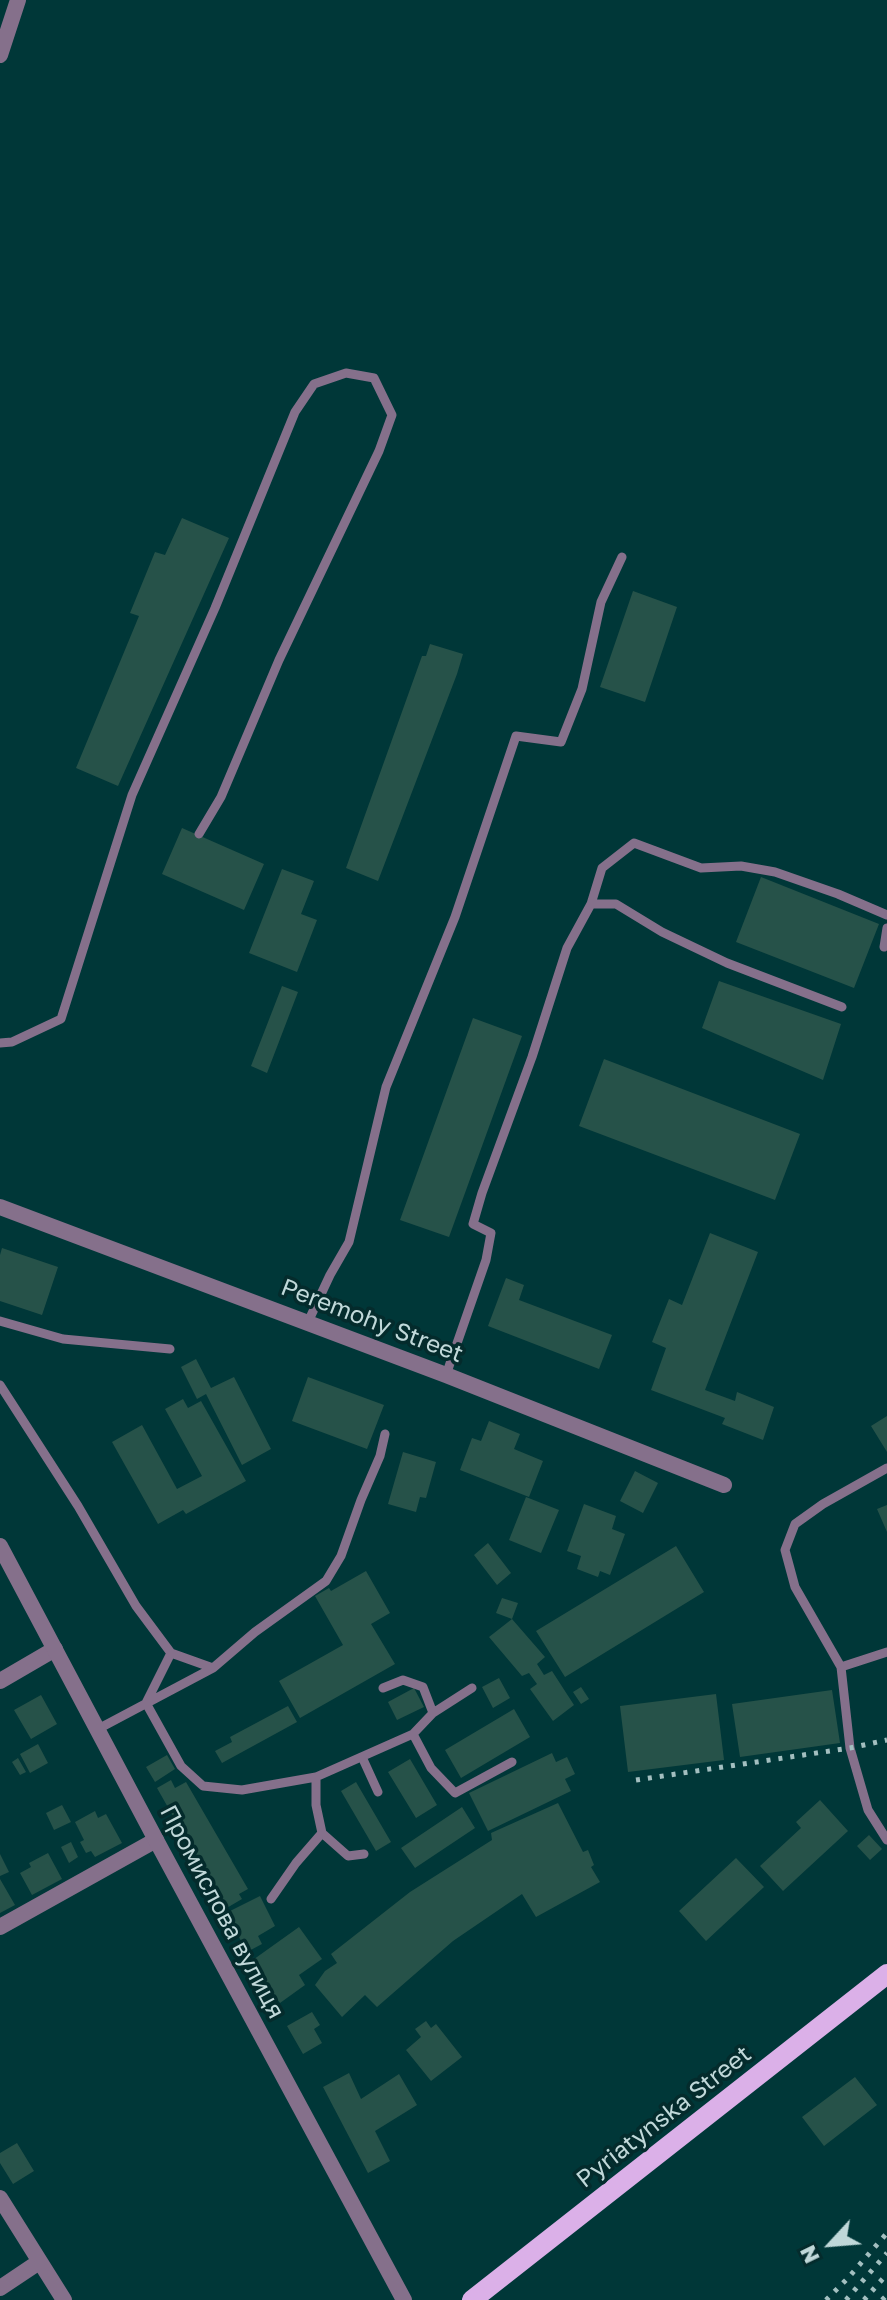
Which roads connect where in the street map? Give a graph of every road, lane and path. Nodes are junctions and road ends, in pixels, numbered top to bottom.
1 (18, 0) edge
2 (0, 55) edge
3 (622, 557) dead end
4 (199, 834) dead end
5 (591, 904) junction
6 (887, 915) edge
7 (887, 928) edge
8 (884, 947) dead end
9 (842, 1007) dead end
10 (0, 1043) edge
11 (0, 1207) edge
12 (0, 1321) edge
13 (308, 1322) junction
14 (170, 1349) dead end
15 (446, 1375) junction
16 (0, 1385) edge
17 (385, 1434) dead end
18 (887, 1468) edge
19 (724, 1485) dead end
20 (0, 1546) edge
21 (55, 1649) junction
22 (887, 1652) edge
23 (171, 1653) junction
24 (841, 1667) junction
25 (213, 1668) junction
26 (0, 1681) edge
27 (383, 1688) dead end
28 (472, 1688) dead end
29 (146, 1703) junction
30 (433, 1713) junction
31 (98, 1729) junction
32 (413, 1734) junction
33 (362, 1757) junction
34 (512, 1762) dead end
35 (316, 1777) junction
36 (378, 1792) dead end
37 (322, 1833) junction
38 (156, 1840) junction
39 (887, 1840) edge
40 (364, 1854) dead end
41 (271, 1899) dead end
42 (0, 1927) edge
43 (887, 1974) edge
44 (0, 2198) edge
45 (39, 2262) junction
46 (0, 2288) edge
47 (64, 2300) edge
48 (404, 2300) edge
49 (472, 2300) edge

1 - 2 street
3 - 13 lane
4 - 10 lane
5 - 6 lane
5 - 9 lane
5 - 15 lane
7 - 8 lane
11 - 13 street, Peremohy Street
12 - 14 lane
13 - 15 street, Peremohy Street
15 - 19 street, Peremohy Street
16 - 23 lane
17 - 25 lane
18 - 24 lane
20 - 21 street, Промислова вулиця
21 - 26 street
21 - 31 street, Промислова вулиця
22 - 24 lane
23 - 25 lane
23 - 29 lane
24 - 39 lane
25 - 29 lane
27 - 30 lane
28 - 30 lane
29 - 31 lane
29 - 35 lane
30 - 32 lane
31 - 38 street, Промислова вулиця
32 - 33 lane
32 - 34 lane
33 - 35 lane
33 - 36 lane
35 - 37 lane
37 - 40 lane
37 - 41 lane
38 - 42 street
38 - 48 street, Промислова вулиця
43 - 49 main road, Pyriatynska Street
44 - 45 street
45 - 46 street
45 - 47 street

